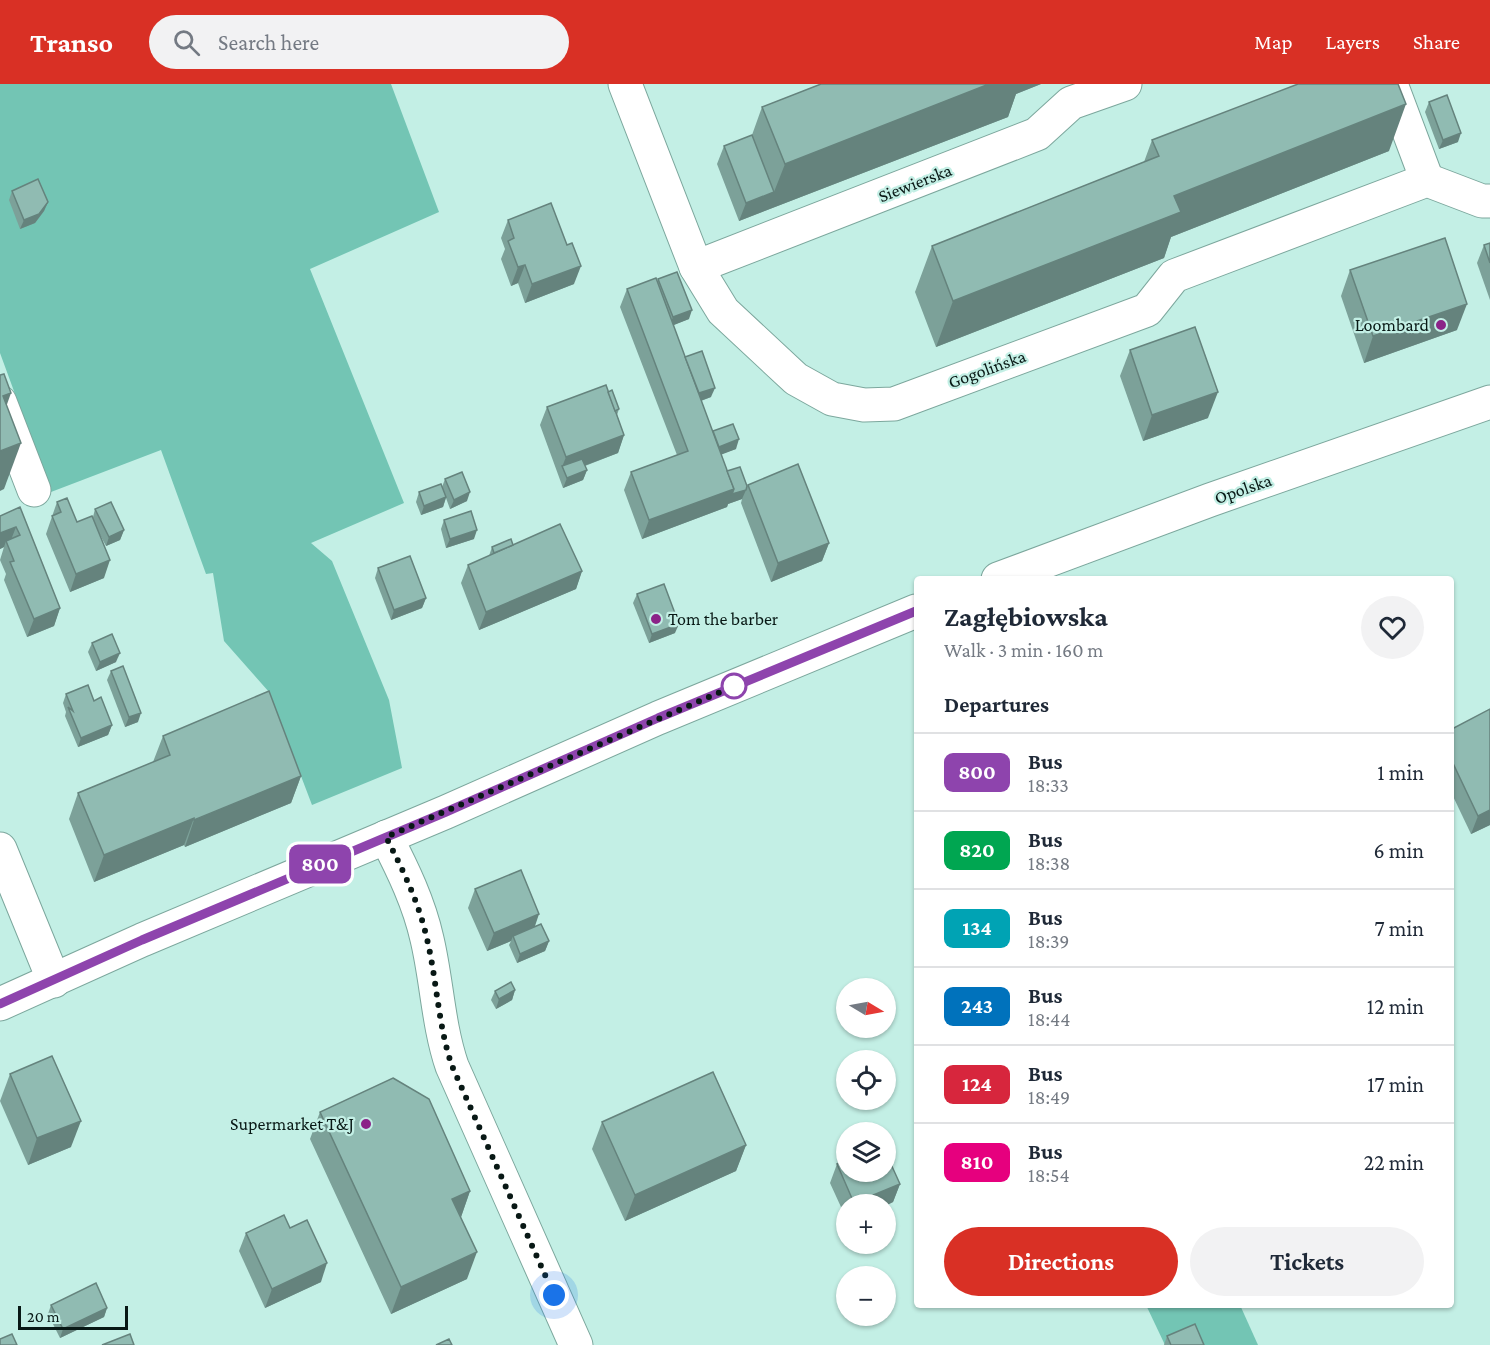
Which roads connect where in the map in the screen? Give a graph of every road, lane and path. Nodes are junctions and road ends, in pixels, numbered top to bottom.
1 (625, 84) edge
2 (1125, 84) edge
3 (1391, 84) edge
4 (1427, 180) junction
5 (1490, 201) edge
6 (696, 267) junction
7 (0, 402) edge
8 (1490, 402) edge
9 (34, 490) dead end
10 (1006, 576) edge
11 (914, 612) edge
12 (386, 837) junction
13 (0, 849) edge
14 (7, 889) edge
15 (54, 981) junction
16 (0, 1004) edge
17 (576, 1345) edge

1 - 6 street, Gogolińska
2 - 6 street, Siewierska
3 - 4 street
4 - 5 street
4 - 6 street, Gogolińska
7 - 9 street
8 - 10 street, Opolska
11 - 12 street
12 - 15 street
12 - 17 street
13 - 14 street
14 - 15 street
15 - 16 street

